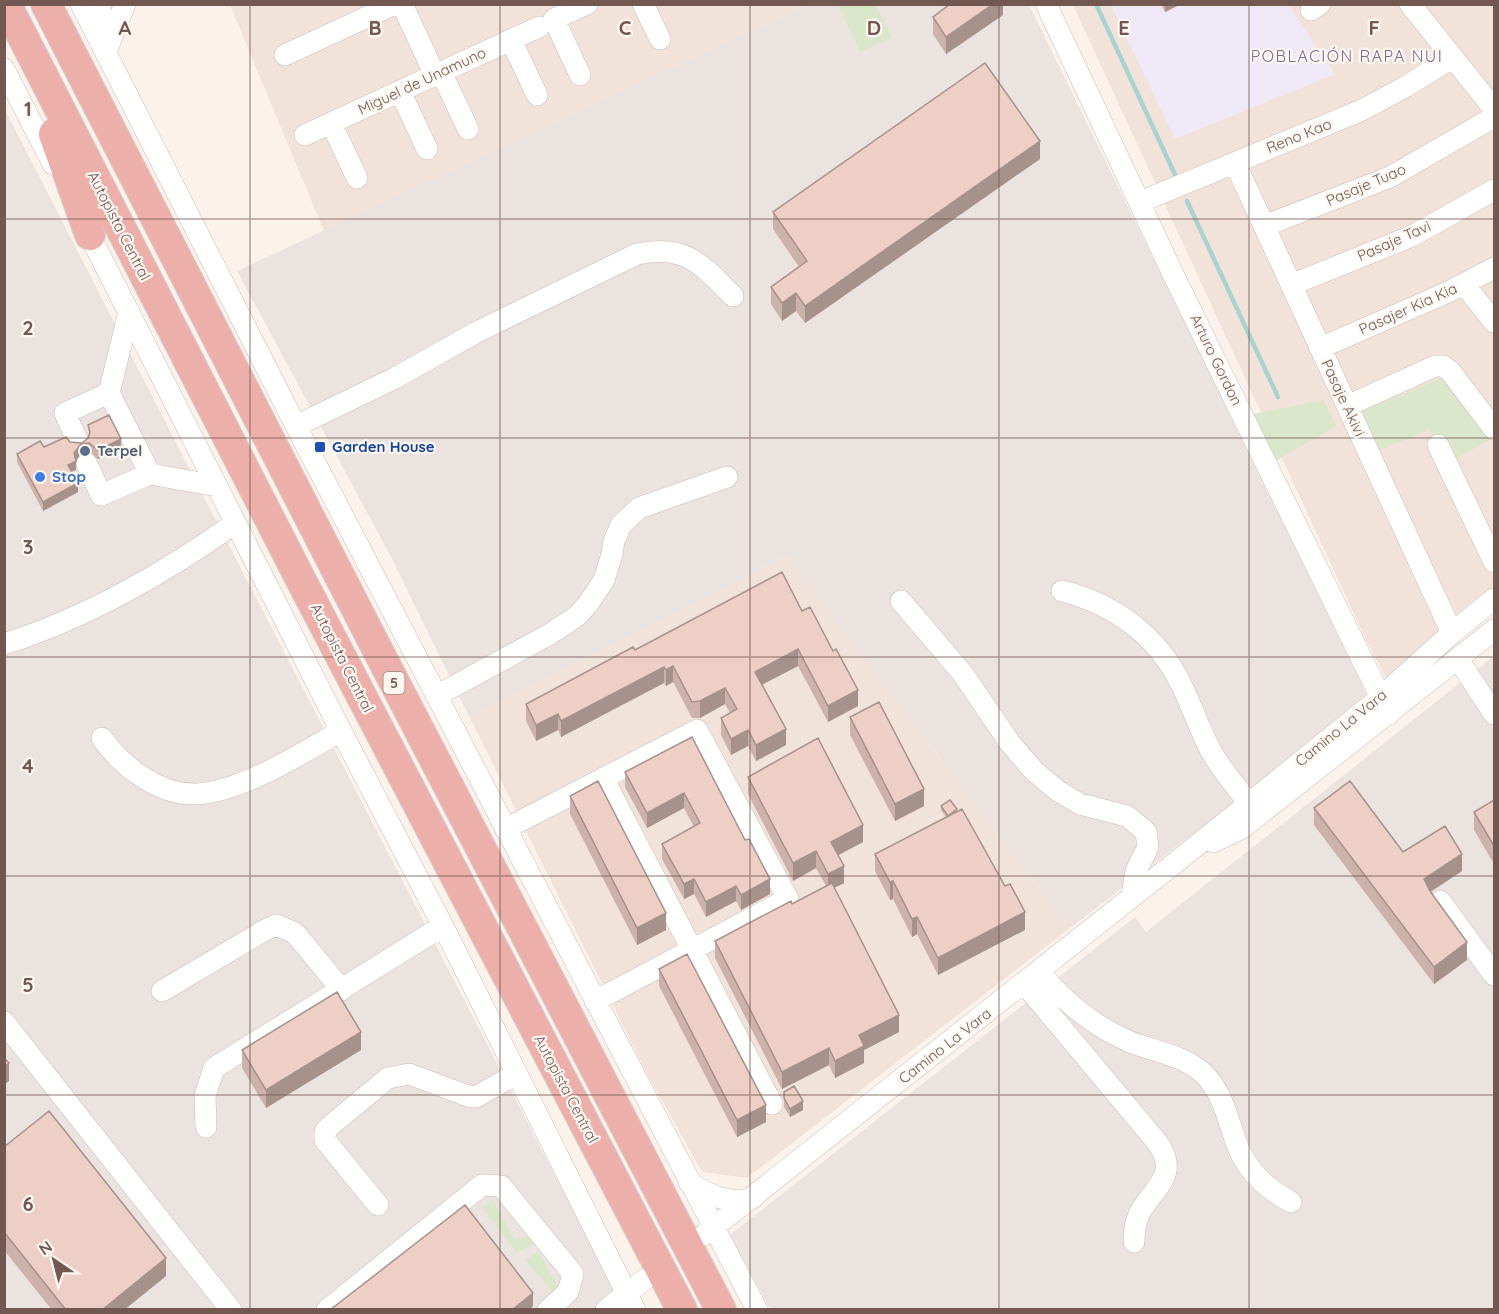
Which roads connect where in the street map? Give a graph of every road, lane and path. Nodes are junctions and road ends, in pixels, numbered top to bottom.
1 (6, 4) edge
2 (46, 4) edge
3 (81, 4) edge
4 (101, 4) edge
5 (125, 4) edge
6 (395, 4) edge
7 (402, 4) edge
8 (587, 4) edge
9 (643, 4) edge
10 (1046, 4) edge
11 (1410, 4) edge
12 (93, 27) junction
13 (539, 27) dead end
14 (660, 39) dead end
15 (511, 40) junction
16 (28, 48) junction
17 (105, 52) junction
18 (285, 56) dead end
19 (1453, 57) junction
20 (4, 69) edge
21 (438, 74) junction
22 (580, 75) dead end
23 (400, 91) junction
24 (537, 95) dead end
25 (1494, 109) edge
26 (1494, 117) edge
27 (331, 123) junction
28 (468, 129) dead end
29 (305, 135) dead end
30 (427, 149) dead end
31 (1235, 163) junction
32 (357, 178) dead end
33 (1494, 190) edge
34 (1140, 202) junction
35 (1264, 226) junction
36 (90, 235) junction
37 (1494, 268) edge
38 (1464, 284) junction
39 (1291, 285) junction
40 (733, 296) dead end
41 (129, 312) junction
42 (1494, 322) edge
43 (1320, 348) junction
44 (109, 393) junction
45 (1347, 406) junction
46 (296, 426) junction
47 (1494, 429) edge
48 (77, 440) edge
49 (1438, 445) dead end
50 (87, 464) dead end
51 (150, 474) junction
52 (727, 477) dead end
53 (217, 486) junction
54 (235, 523) junction
55 (1494, 562) edge
56 (1062, 591) dead end
57 (1494, 599) edge
58 (902, 601) dead end
59 (1494, 630) edge
60 (1452, 633) junction
61 (4, 644) edge
62 (1458, 659) junction
63 (436, 696) junction
64 (1385, 705) junction
65 (1494, 714) edge
66 (341, 731) junction
67 (102, 738) dead end
68 (603, 778) junction
69 (1249, 803) junction
70 (505, 829) junction
71 (1185, 855) junction
72 (1132, 897) junction
73 (1440, 901) edge
74 (443, 926) junction
75 (691, 950) junction
76 (1494, 975) edge
77 (1031, 977) junction
78 (342, 990) junction
79 (162, 991) dead end
80 (595, 1002) junction
81 (4, 1022) edge
82 (516, 1074) junction
83 (772, 1104) dead end
84 (206, 1127) dead end
85 (689, 1182) junction
86 (754, 1198) junction
87 (1291, 1202) dead end
88 (378, 1205) dead end
89 (709, 1232) junction
90 (1134, 1242) dead end
91 (645, 1279) dead end
92 (630, 1302) edge
93 (231, 1310) edge
94 (327, 1310) edge
95 (548, 1310) edge
96 (606, 1310) edge
97 (682, 1310) edge
98 (721, 1310) edge
99 (757, 1310) edge

1 - 16 highway, Autopista Central / 5
2 - 98 highway, 5
3 - 12 street
4 - 12 street
5 - 17 street
6 - 18 street
7 - 21 street
8 - 22 street
9 - 14 street
10 - 34 street, Arturo Gordon
11 - 19 street
12 - 17 street
13 - 15 street, Miguel de Unamuno
15 - 21 street, Miguel de Unamuno
15 - 24 street
16 - 36 highway
16 - 97 highway, Autopista Central / 5
17 - 46 street
19 - 25 street
19 - 31 street, Reno Kao
20 - 36 street
21 - 23 street, Miguel de Unamuno
21 - 28 street
23 - 27 street, Miguel de Unamuno
23 - 30 street
26 - 35 street, Pasaje Tuao
27 - 29 street, Miguel de Unamuno
27 - 32 street
31 - 34 street, Reno Kao
31 - 35 street, Pasaje Akivi
33 - 39 street, Pasaje Tavi
34 - 64 street, Arturo Gordon
35 - 39 street, Pasaje Akivi
36 - 41 street
37 - 38 street, Pasajer Kia Kia
38 - 42 street
38 - 43 street, Pasajer Kia Kia
39 - 43 street, Pasaje Akivi
40 - 46 street
41 - 44 street
41 - 53 street
43 - 45 street, Pasaje Akivi
44 - 48 street
44 - 51 street
45 - 47 street
45 - 60 street, Pasaje Akivi
46 - 63 street
49 - 55 street
50 - 51 street
51 - 53 street
52 - 63 street
53 - 54 street
54 - 61 street
54 - 66 street
56 - 69 street
57 - 60 street, Camino La Vara
58 - 72 street
59 - 62 street, Camino La Vara
60 - 64 street, Camino La Vara
62 - 64 street, Camino La Vara
62 - 65 street
63 - 70 street
64 - 69 street, Camino La Vara
64 - 71 street, Camino La Vara
66 - 67 street
66 - 74 street
68 - 70 street
68 - 75 street
68 - 75 street
69 - 71 street, Camino La Vara
70 - 80 street
71 - 72 street, Camino La Vara
72 - 77 street, Camino La Vara
73 - 76 street
74 - 78 street
74 - 82 street
75 - 80 street
75 - 83 street
77 - 86 street, Camino La Vara
77 - 87 street
77 - 90 street
78 - 79 street
78 - 84 street
80 - 85 street
81 - 93 street
82 - 88 street
82 - 92 street
85 - 86 street
85 - 89 street
86 - 89 street, Camino La Vara
89 - 99 street
91 - 92 street
92 - 96 street
94 - 95 street

